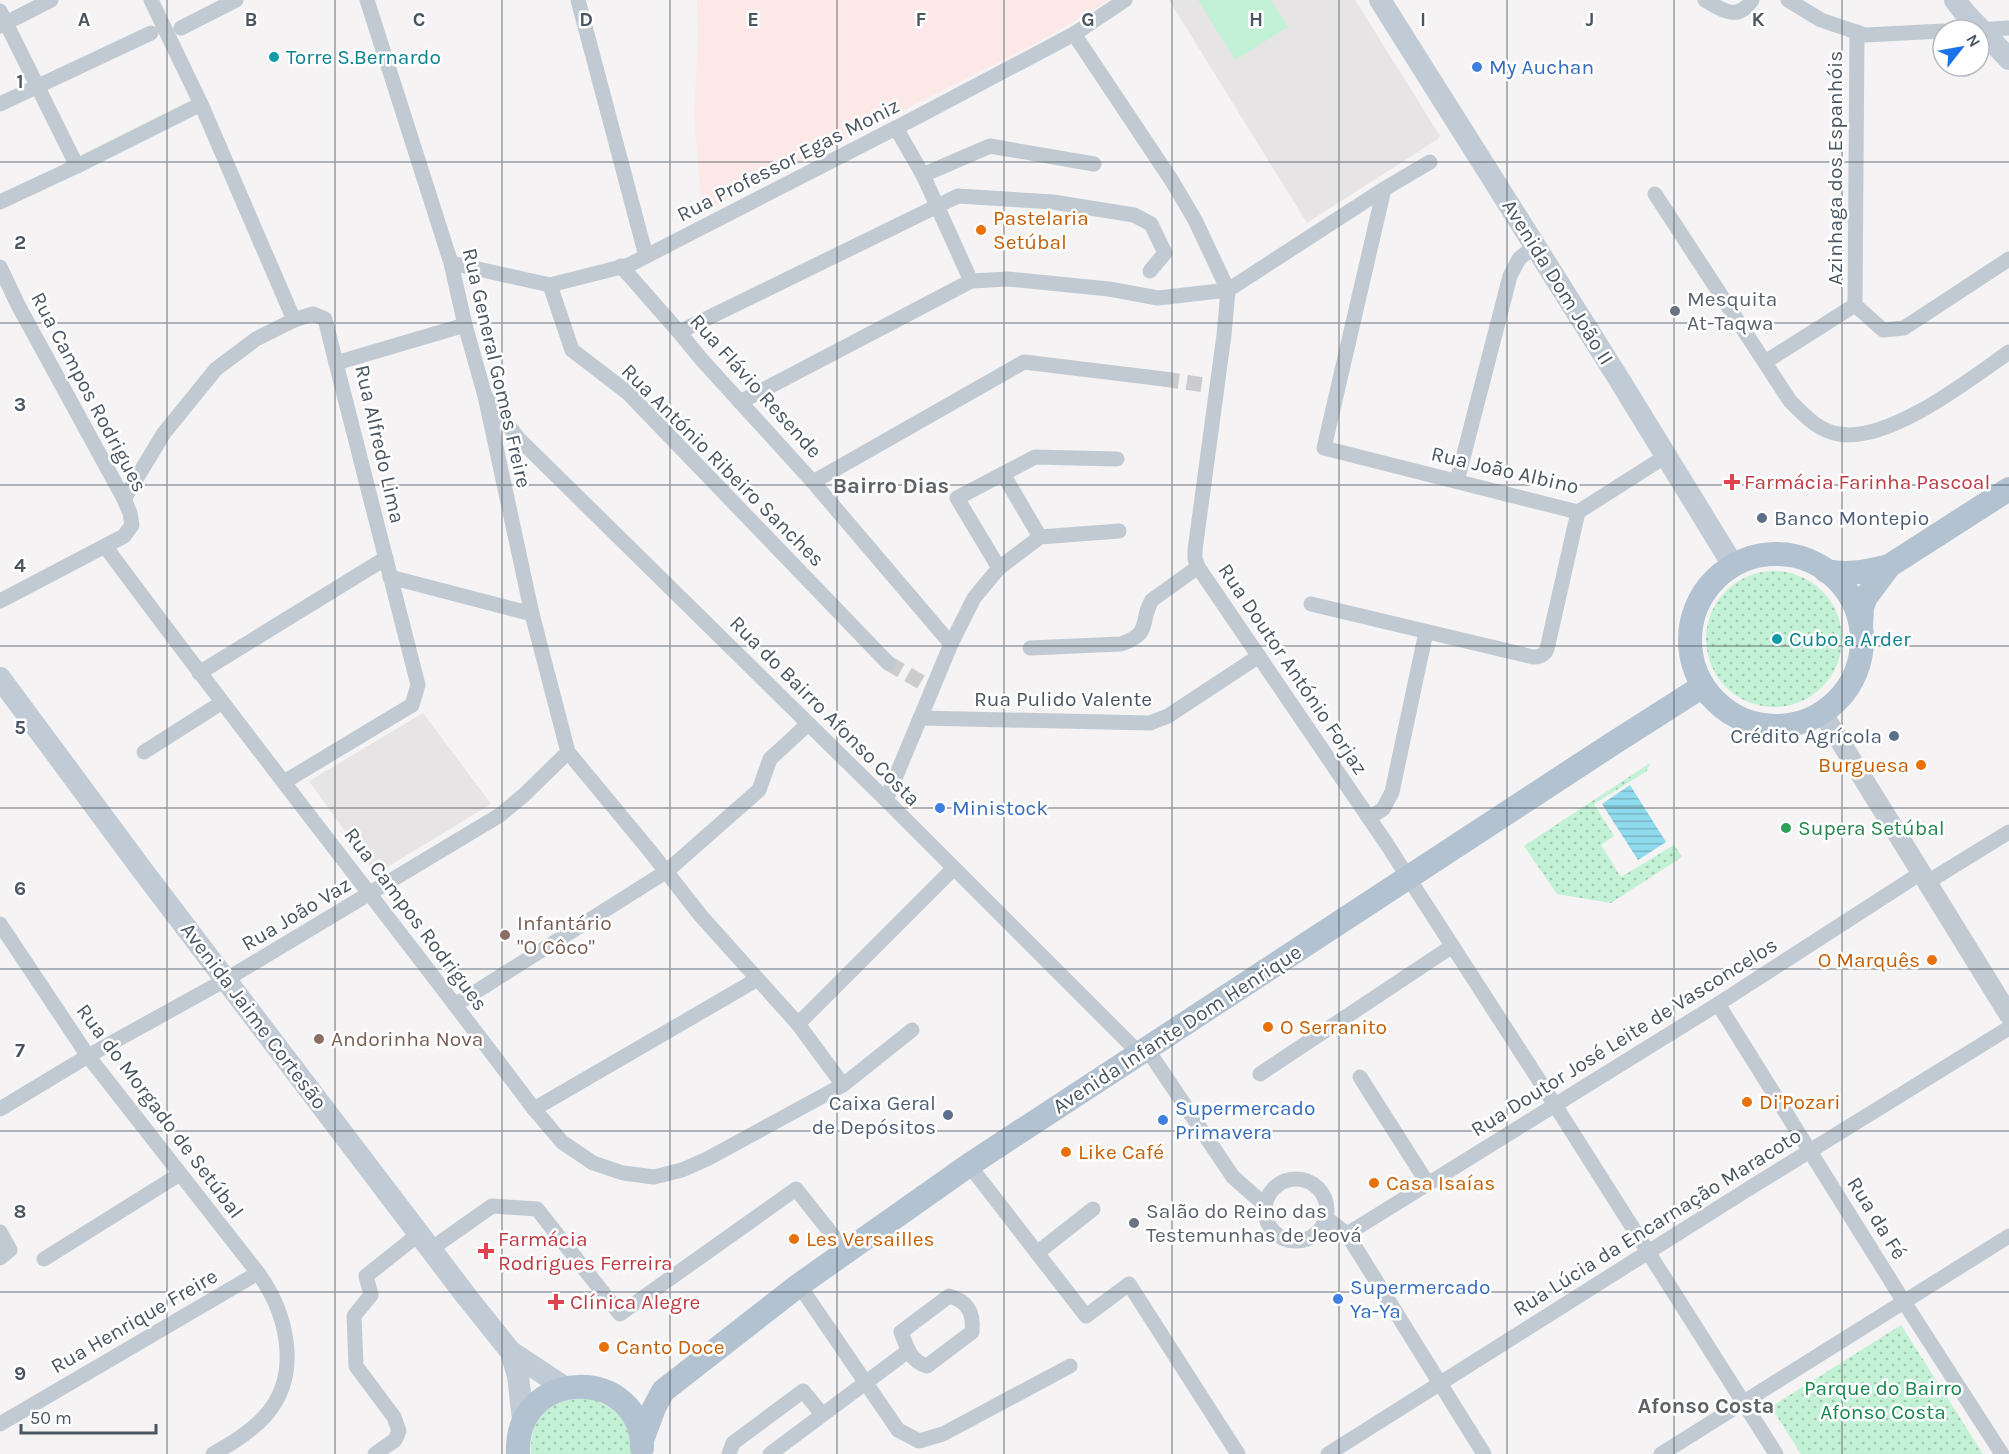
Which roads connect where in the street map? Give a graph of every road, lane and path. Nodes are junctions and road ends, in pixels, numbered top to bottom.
1 (51, 0) edge
2 (151, 0) edge
3 (236, 0) edge
4 (367, 0) edge
5 (578, 0) edge
6 (1125, 0) edge
7 (1380, 0) edge
8 (1705, 0) edge
9 (1752, 0) edge
10 (1788, 0) edge
11 (1955, 0) edge
12 (1966, 18) edge
13 (2, 20) edge
14 (181, 28) dead end
15 (2009, 28) edge
16 (1991, 29) edge
17 (1857, 32) junction
18 (1931, 32) edge
19 (151, 33) dead end
20 (1074, 34) junction
21 (1991, 44) edge
22 (2009, 59) edge
23 (38, 86) junction
24 (0, 104) edge
25 (201, 104) junction
26 (896, 128) junction
27 (1430, 162) dead end
28 (1094, 164) dead end
29 (77, 166) junction
30 (923, 175) junction
31 (1384, 189) junction
32 (1655, 194) dead end
33 (0, 202) edge
34 (936, 207) junction
35 (1534, 246) junction
36 (646, 256) junction
37 (2009, 259) edge
38 (451, 263) junction
39 (625, 266) junction
40 (0, 267) edge
41 (1150, 271) dead end
42 (971, 281) junction
43 (550, 285) junction
44 (1228, 290) junction
45 (1855, 305) junction
46 (294, 320) junction
47 (465, 325) junction
48 (679, 332) junction
49 (2009, 351) edge
50 (1765, 362) junction
51 (336, 363) junction
52 (1164, 379) tunnel mouth
53 (485, 396) junction
54 (740, 402) junction
55 (519, 439) junction
56 (496, 452) junction
57 (1666, 456) junction
58 (1117, 459) dead end
59 (1002, 474) junction
60 (1457, 481) junction
61 (813, 482) junction
62 (2009, 489) edge
63 (124, 499) junction
64 (1578, 512) junction
65 (1119, 531) dead end
66 (1040, 537) junction
67 (105, 546) junction
68 (386, 558) junction
69 (1733, 565) junction
70 (1889, 566) junction
71 (999, 567) junction
72 (1198, 567) junction
73 (1826, 571) junction
74 (390, 577) junction
75 (0, 601) edge
76 (1311, 604) dead end
77 (532, 614) junction
78 (1426, 632) junction
79 (1861, 635) junction
80 (951, 644) junction
81 (1030, 648) dead end
82 (1259, 656) junction
83 (888, 663) tunnel mouth
84 (199, 673) junction
85 (0, 678) edge
86 (1703, 686) junction
87 (222, 703) junction
88 (1822, 712) junction
89 (920, 718) junction
90 (808, 724) junction
91 (144, 752) dead end
92 (568, 752) junction
93 (284, 782) junction
94 (886, 800) junction
95 (1369, 818) junction
96 (2009, 832) edge
97 (954, 868) junction
98 (667, 871) junction
99 (1408, 878) junction
100 (1924, 878) junction
101 (371, 894) junction
102 (0, 924) edge
103 (4, 940) edge
104 (1451, 947) junction
105 (227, 979) junction
106 (756, 980) junction
107 (1718, 1004) junction
108 (455, 1005) junction
109 (2009, 1015) edge
110 (798, 1024) junction
111 (2009, 1028) edge
112 (912, 1030) dead end
113 (1144, 1052) junction
114 (88, 1056) junction
115 (1260, 1074) dead end
116 (1360, 1077) dead end
117 (843, 1085) junction
118 (1556, 1105) junction
119 (0, 1109) edge
120 (534, 1109) junction
121 (1810, 1150) junction
122 (969, 1165) junction
123 (180, 1174) junction
124 (1428, 1184) junction
125 (1265, 1205) junction
126 (1093, 1209) dead end
127 (1326, 1218) junction
128 (0, 1232) edge
129 (1347, 1234) junction
130 (2009, 1236) edge
131 (425, 1242) junction
132 (846, 1252) junction
133 (1649, 1252) junction
134 (1037, 1253) junction
135 (5, 1254) edge
136 (44, 1260) dead end
137 (258, 1273) junction
138 (799, 1285) junction
139 (1904, 1302) junction
140 (908, 1351) junction
141 (511, 1352) junction
142 (1070, 1366) dead end
143 (865, 1382) junction
144 (1441, 1384) junction
145 (564, 1388) junction
146 (663, 1391) junction
147 (614, 1396) junction
148 (1743, 1403) junction
149 (822, 1414) junction
150 (0, 1424) edge
151 (519, 1442) edge
152 (642, 1447) edge
153 (2004, 1449) edge
154 (213, 1454) edge
155 (375, 1454) edge
156 (729, 1454) edge
157 (770, 1454) edge
158 (1238, 1454) edge
159 (1328, 1454) edge
160 (1484, 1454) edge
161 (1660, 1454) edge
162 (1776, 1454) edge

1 - 13 street
2 - 25 street
3 - 14 street
4 - 38 street, Rua General Gomes Freire
5 - 36 street
6 - 20 street, Rua Professor Egas Moniz
7 - 35 main road, Avenida Dom João II
8 - 9 street
10 - 17 street
11 - 12 main road
13 - 23 street
15 - 16 street
17 - 18 street
17 - 45 street, Azinhaga dos Espanhóis
19 - 23 street
20 - 26 street, Rua Professor Egas Moniz
20 - 44 street
21 - 22 main road
23 - 24 street
23 - 29 street
25 - 29 street
25 - 46 street
26 - 30 street
26 - 36 street, Rua Professor Egas Moniz
27 - 31 street
28 - 30 street
29 - 33 street
30 - 34 street
31 - 44 street
31 - 60 street, Rua João Albino
32 - 50 street
34 - 41 street
34 - 42 street
34 - 48 street
35 - 57 main road, Avenida Dom João II
35 - 60 street
36 - 39 street, Rua Professor Egas Moniz
37 - 45 street, Azinhaga dos Espanhóis
38 - 43 street, Rua Professor Egas Moniz
38 - 47 street, Rua General Gomes Freire
39 - 43 street, Rua Professor Egas Moniz
39 - 48 street, Rua Flávio Resende
40 - 63 street, Rua Campos Rodrigues
42 - 44 street
42 - 54 street
43 - 83 street, Rua António Ribeiro Sanches
44 - 72 street, Rua Doutor António Forjaz
45 - 50 street, Azinhaga dos Espanhóis
46 - 51 street
46 - 63 street
47 - 51 street, Rua Alfredo Lima
47 - 53 street, Rua General Gomes Freire
48 - 54 street, Rua Flávio Resende
49 - 50 street
51 - 68 street, Rua Alfredo Lima
52 - 61 street
53 - 55 street, Rua do Bairro Afonso Costa
53 - 56 street, Rua General Gomes Freire
54 - 61 street, Rua Flávio Resende
55 - 56 street
55 - 90 street, Rua do Bairro Afonso Costa
56 - 77 street, Rua General Gomes Freire
57 - 64 street, Rua João Albino
57 - 69 main road, Avenida Dom João II
58 - 59 street
59 - 66 street
59 - 71 street
60 - 64 street, Rua João Albino
61 - 80 street, Rua Flávio Resende
62 - 70 main road
63 - 67 street, Rua Campos Rodrigues
64 - 78 street
65 - 66 street
66 - 71 street
67 - 75 street
67 - 84 street, Rua Campos Rodrigues
68 - 74 street, Rua Alfredo Lima
68 - 84 street
69 - 73 main road
69 - 86 main road
70 - 73 main road
70 - 79 main road
71 - 80 street
72 - 81 street
72 - 82 street, Rua Doutor António Forjaz
73 - 79 main road
74 - 77 street
74 - 93 street, Rua Alfredo Lima
76 - 78 street
77 - 92 street, Rua General Gomes Freire
78 - 95 street
79 - 88 main road
80 - 89 street
82 - 89 street, Rua Pulido Valente
82 - 95 street, Rua Doutor António Forjaz
84 - 87 street, Rua Campos Rodrigues
85 - 105 main road, Avenida Jaime Cortesão
86 - 88 main road
86 - 99 main road, Avenida Infante Dom Henrique
87 - 91 street
87 - 93 street, Rua Campos Rodrigues
88 - 100 street
89 - 94 street
90 - 94 street, Rua do Bairro Afonso Costa
90 - 98 street
92 - 98 street
92 - 101 street, Rua João Vaz
93 - 101 street, Rua Campos Rodrigues
94 - 97 street, Rua do Bairro Afonso Costa
95 - 99 street, Rua Doutor António Forjaz
96 - 100 street, Rua Doutor José Leite de Vasconcelos
97 - 110 street
97 - 113 street, Rua do Bairro Afonso Costa
98 - 106 street
98 - 108 street
99 - 104 street, Rua Doutor António Forjaz
99 - 113 main road, Avenida Infante Dom Henrique
100 - 107 street, Rua Doutor José Leite de Vasconcelos
100 - 109 street
101 - 105 street, Rua João Vaz
101 - 108 street, Rua Campos Rodrigues
102 - 103 street, Rua do Morgado de Setúbal
103 - 114 street, Rua do Morgado de Setúbal
104 - 115 street
104 - 118 street, Rua Doutor António Forjaz
105 - 114 street, Rua João Vaz
105 - 131 main road, Avenida Jaime Cortesão
106 - 110 street
106 - 120 street
107 - 118 street, Rua Doutor José Leite de Vasconcelos
107 - 121 street, Rua da Fé
108 - 120 street, Rua Campos Rodrigues
110 - 117 street
111 - 121 street, Rua Lúcia da Encarnação Maracoto
112 - 117 street, Rua Campos Rodrigues
113 - 122 main road, Avenida Infante Dom Henrique
113 - 125 street, Rua do Bairro Afonso Costa
114 - 119 street, Rua João Vaz
114 - 123 street, Rua do Morgado de Setúbal
116 - 124 street
117 - 120 street, Rua Campos Rodrigues
118 - 124 street, Rua Doutor José Leite de Vasconcelos
118 - 133 street, Rua Doutor António Forjaz
121 - 133 street, Rua Lúcia da Encarnação Maracoto
121 - 139 street, Rua da Fé
122 - 132 main road, Avenida Infante Dom Henrique
122 - 134 street
123 - 136 street
123 - 137 street, Rua do Morgado de Setúbal
124 - 129 street, Rua Doutor José Leite de Vasconcelos
125 - 127 street
125 - 127 street
126 - 134 street
127 - 129 street
128 - 135 street
129 - 144 street
130 - 139 street
131 - 132 street
131 - 141 main road, Avenida Jaime Cortesão
131 - 155 street
132 - 138 main road, Avenida Infante Dom Henrique
133 - 144 street, Rua Lúcia da Encarnação Maracoto
133 - 148 street, Rua Doutor António Forjaz
134 - 158 street
137 - 150 street, Rua Henrique Freire
137 - 154 street, Rua do Morgado de Setúbal
138 - 143 street
138 - 146 main road, Avenida Infante Dom Henrique
139 - 148 street
139 - 153 street, Rua da Fé
140 - 140 street
140 - 143 street
141 - 145 main road, Avenida Jaime Cortesão
141 - 151 main road, Avenida Jaime Cortesão
142 - 143 street
143 - 149 street
144 - 159 street, Rua Lúcia da Encarnação Maracoto
144 - 160 street
145 - 147 main road
145 - 151 main road
146 - 147 main road
146 - 152 main road, Avenida Infante Dom Henrique
147 - 152 main road
148 - 161 street
148 - 162 street, Rua Doutor António Forjaz
149 - 156 street
149 - 157 street

